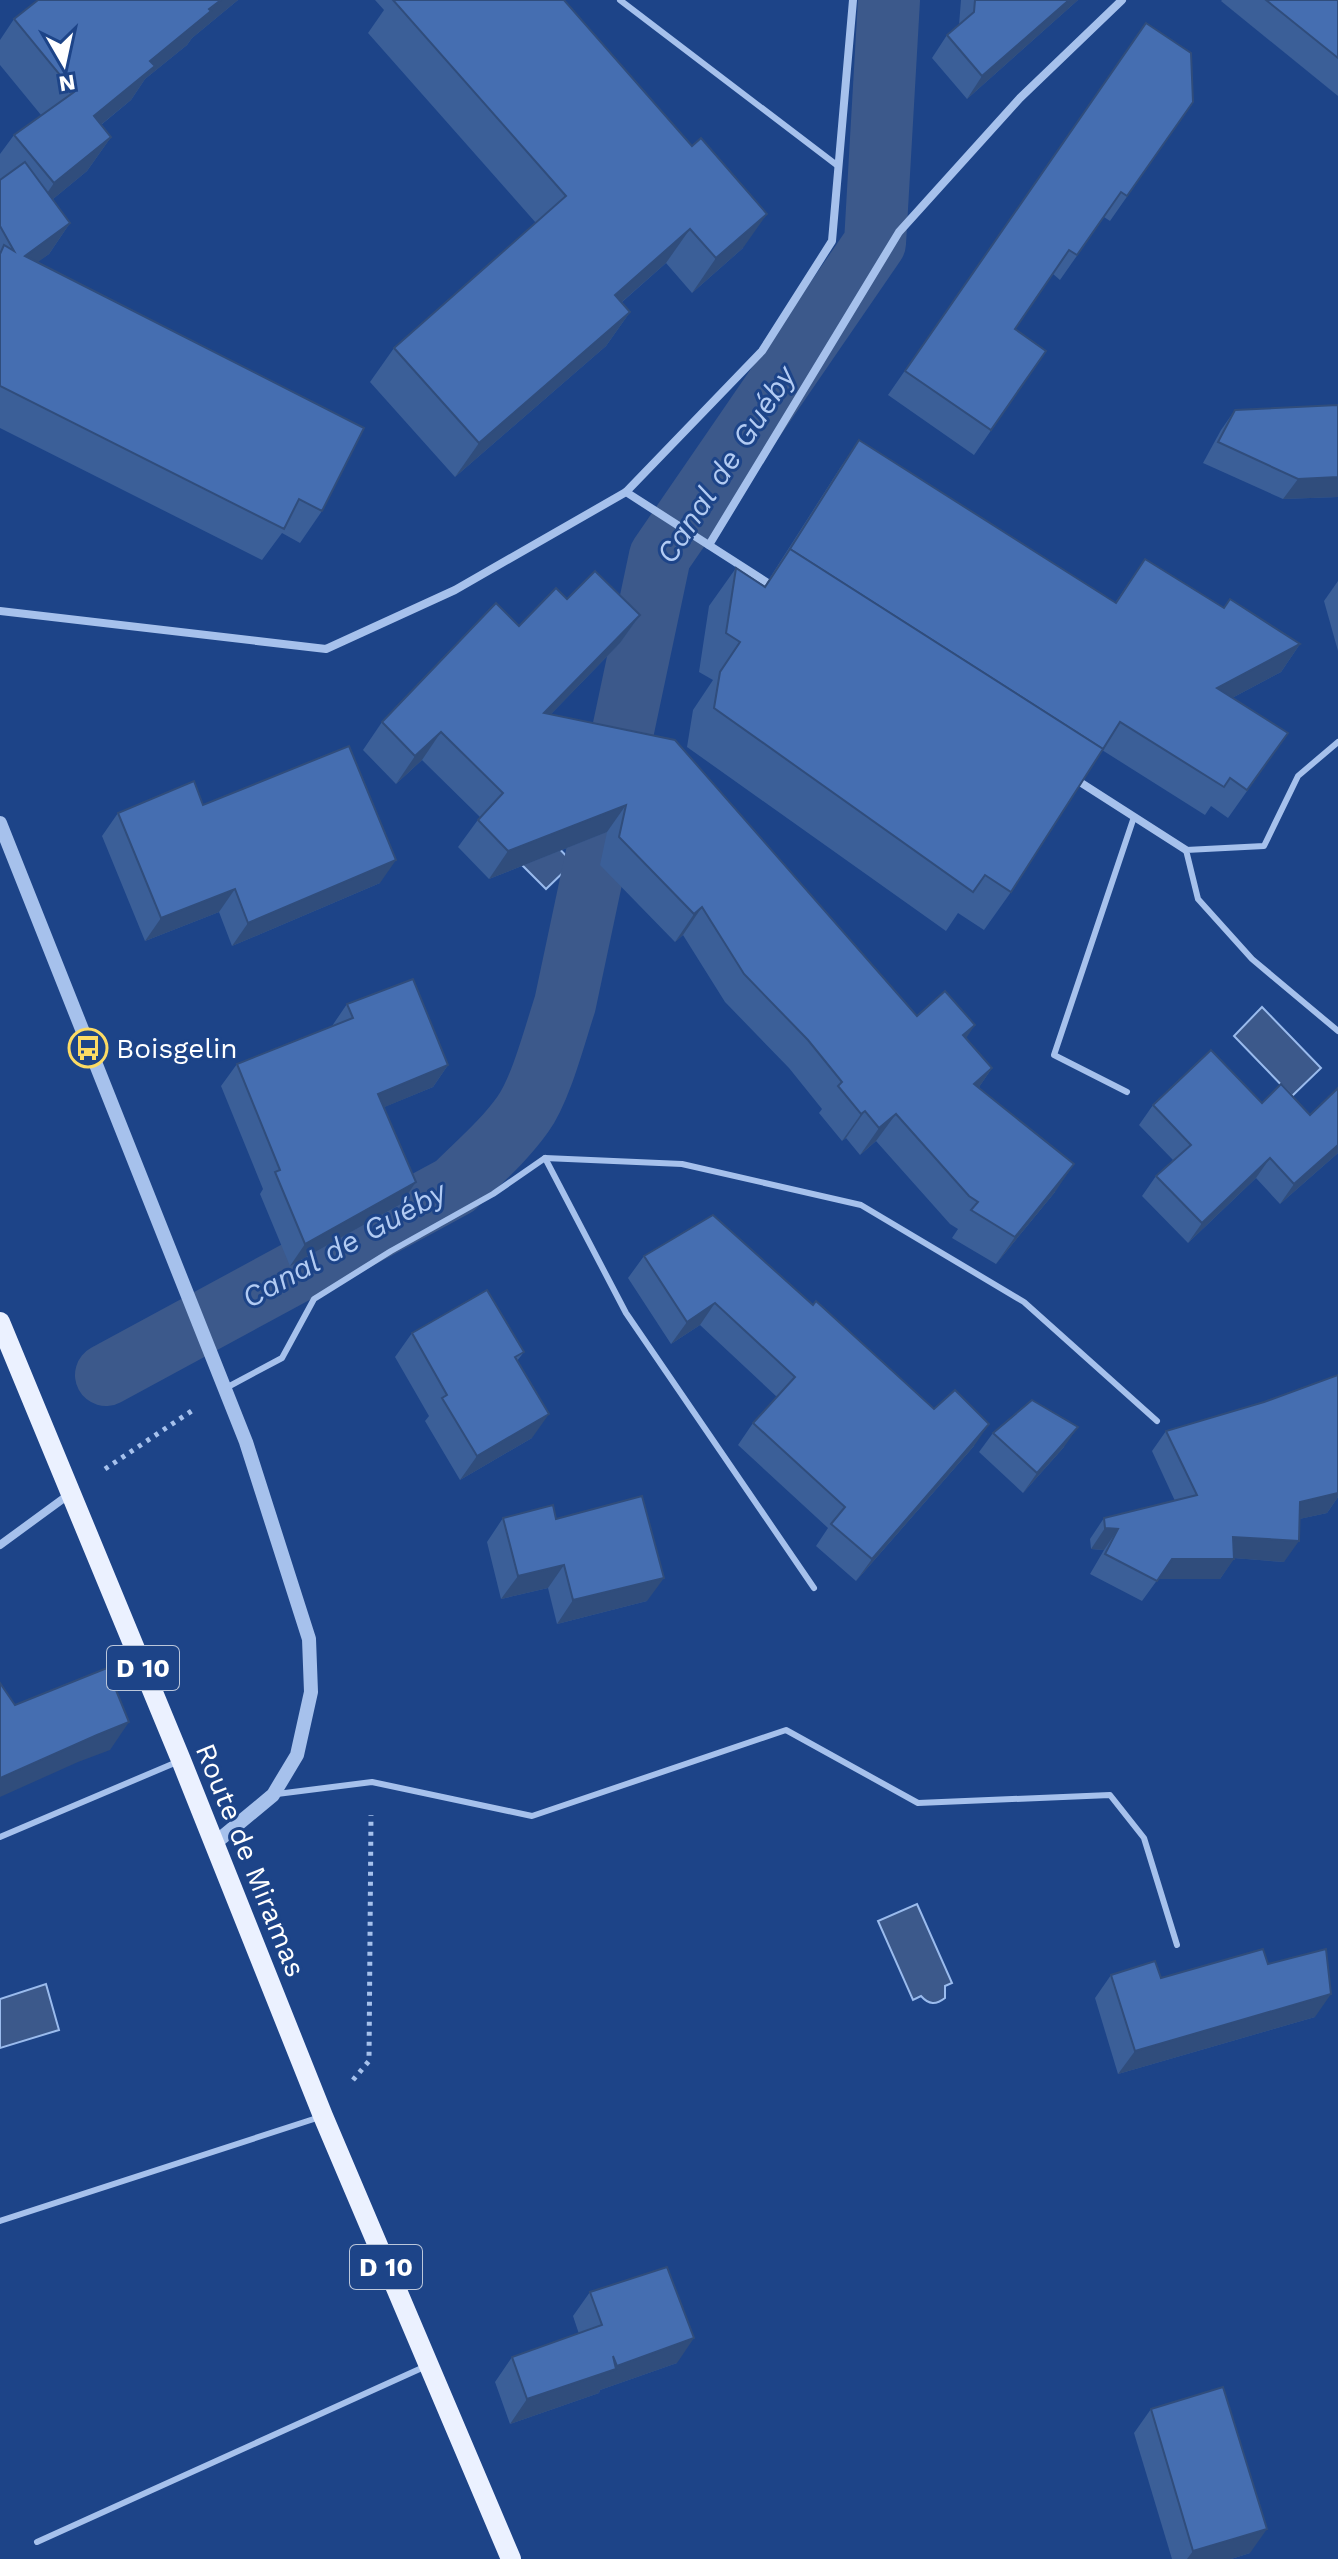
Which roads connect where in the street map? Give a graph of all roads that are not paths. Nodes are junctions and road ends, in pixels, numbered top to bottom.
1 (620, 0) edge
2 (853, 0) edge
3 (1122, 0) edge
4 (838, 166) junction
5 (626, 492) junction
6 (709, 545) junction
7 (789, 596) edge
8 (0, 611) edge
9 (1338, 742) edge
10 (1068, 775) edge
11 (1134, 817) junction
12 (0, 823) edge
13 (1186, 850) junction
14 (1338, 1031) edge
15 (1127, 1092) dead end
16 (545, 1158) junction
17 (0, 1322) edge
18 (223, 1389) junction
19 (1157, 1421) dead end
20 (72, 1492) junction
21 (0, 1545) edge
22 (814, 1588) dead end
23 (181, 1760) junction
24 (273, 1795) junction
25 (0, 1837) edge
26 (214, 1844) junction
27 (1177, 1945) dead end
28 (323, 2116) junction
29 (0, 2221) edge
30 (428, 2366) junction
31 (37, 2542) dead end
32 (511, 2559) edge

1 - 4 lane
2 - 4 street
3 - 6 street
4 - 5 street
5 - 6 street
5 - 8 street
6 - 7 street
9 - 13 lane
10 - 11 street
11 - 13 street
11 - 15 lane
12 - 18 street
13 - 14 lane
16 - 18 lane
16 - 19 lane
16 - 22 lane
17 - 20 main road, Route de Miramas / D 10
18 - 24 street
20 - 21 street
20 - 23 main road, Route de Miramas / D 10
23 - 25 lane
23 - 26 main road, Route de Miramas / D 10
24 - 26 street
24 - 27 lane
26 - 28 main road, Route de Miramas / D 10
28 - 29 lane
28 - 30 main road, Route de Miramas / D 10
30 - 31 lane
30 - 32 main road, Route de Miramas / D 10

